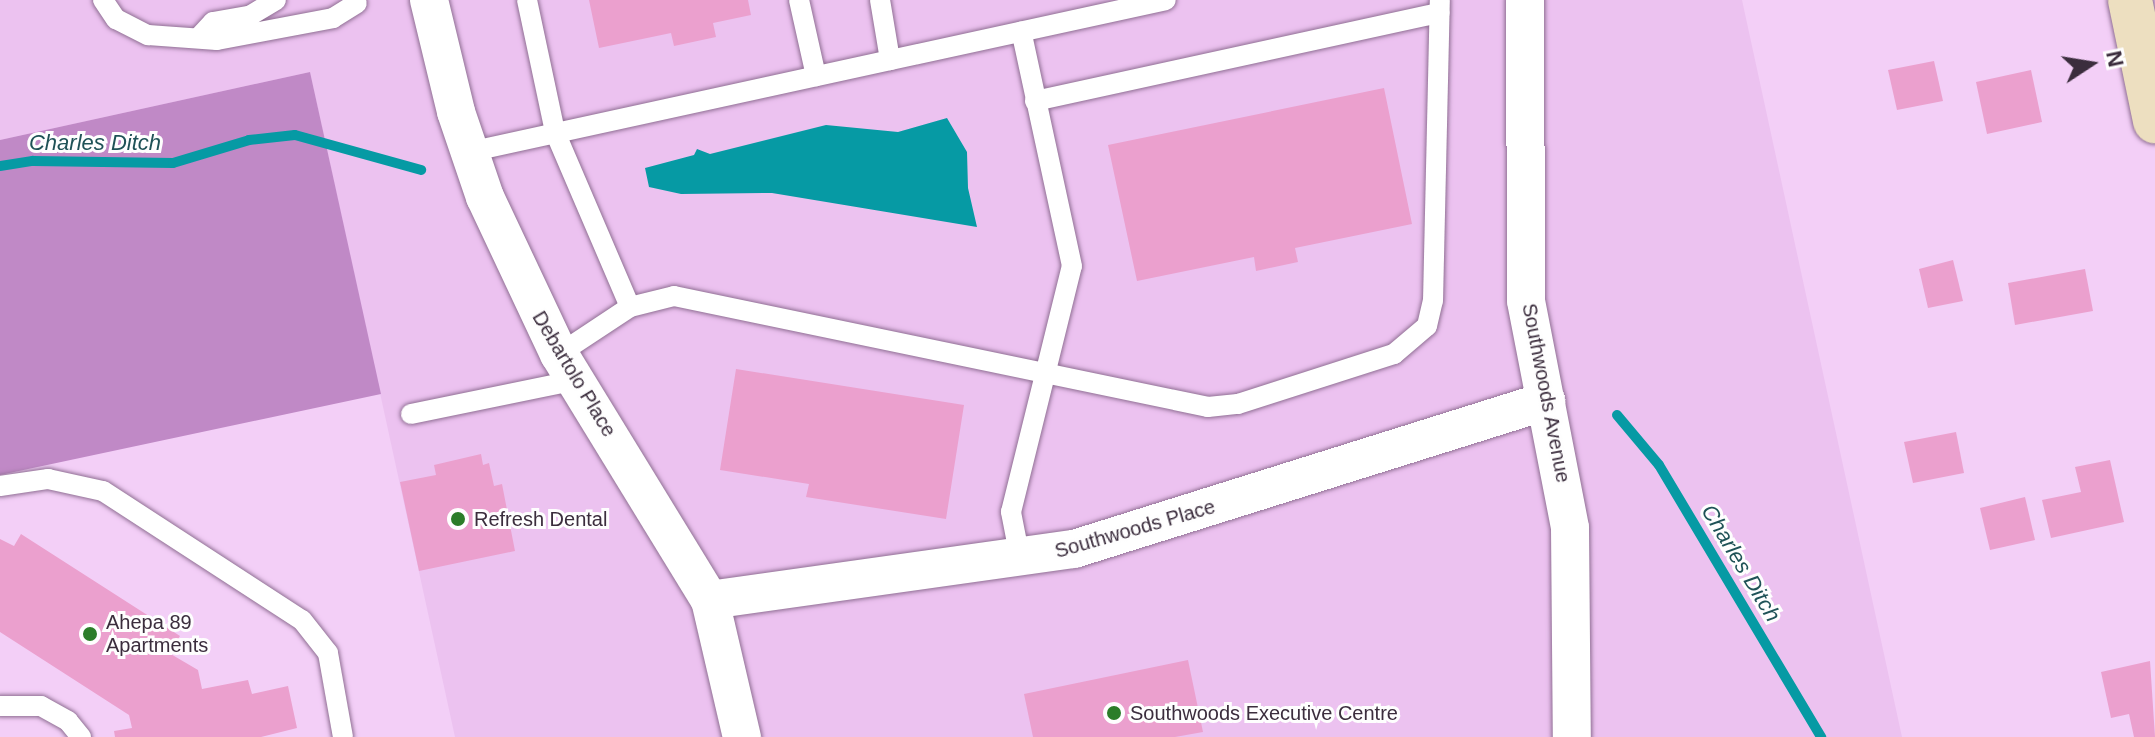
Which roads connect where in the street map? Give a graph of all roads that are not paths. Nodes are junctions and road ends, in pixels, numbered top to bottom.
1 (103, 0) edge
2 (276, 0) edge
3 (429, 0) edge
4 (527, 0) edge
5 (799, 0) edge
6 (880, 0) edge
7 (1166, 0) edge
8 (1525, 0) edge
9 (2130, 0) edge
10 (358, 1) edge
11 (1440, 6) edge
12 (1021, 31) junction
13 (200, 36) junction
14 (890, 60) junction
15 (816, 76) junction
16 (1035, 101) junction
17 (2155, 121) edge
18 (555, 132) junction
19 (469, 152) junction
20 (630, 307) junction
21 (567, 367) junction
22 (1042, 373) junction
23 (1546, 401) junction
24 (411, 414) dead end
25 (0, 486) edge
26 (1020, 558) junction
27 (710, 600) junction
28 (0, 706) edge
29 (81, 737) edge
30 (343, 737) edge
31 (742, 737) edge
32 (1572, 737) edge

1 - 13 lane
2 - 13 lane
3 - 19 street, Debartolo Place
4 - 18 lane
5 - 15 lane
6 - 14 lane
7 - 12 lane
8 - 23 street, Southwoods Avenue
9 - 17 street
10 - 13 lane
11 - 16 lane
11 - 22 lane
12 - 14 lane
12 - 16 lane
14 - 15 lane
15 - 18 lane
16 - 22 lane
18 - 19 lane
18 - 20 lane
19 - 21 street, Debartolo Place
20 - 21 lane
20 - 22 lane
21 - 24 lane
21 - 27 street, Debartolo Place
22 - 26 lane
23 - 26 street, Southwoods Place
23 - 32 street, Southwoods Avenue
25 - 30 lane
26 - 27 street, Southwoods Place
27 - 31 street, Debartolo Place
28 - 29 lane

